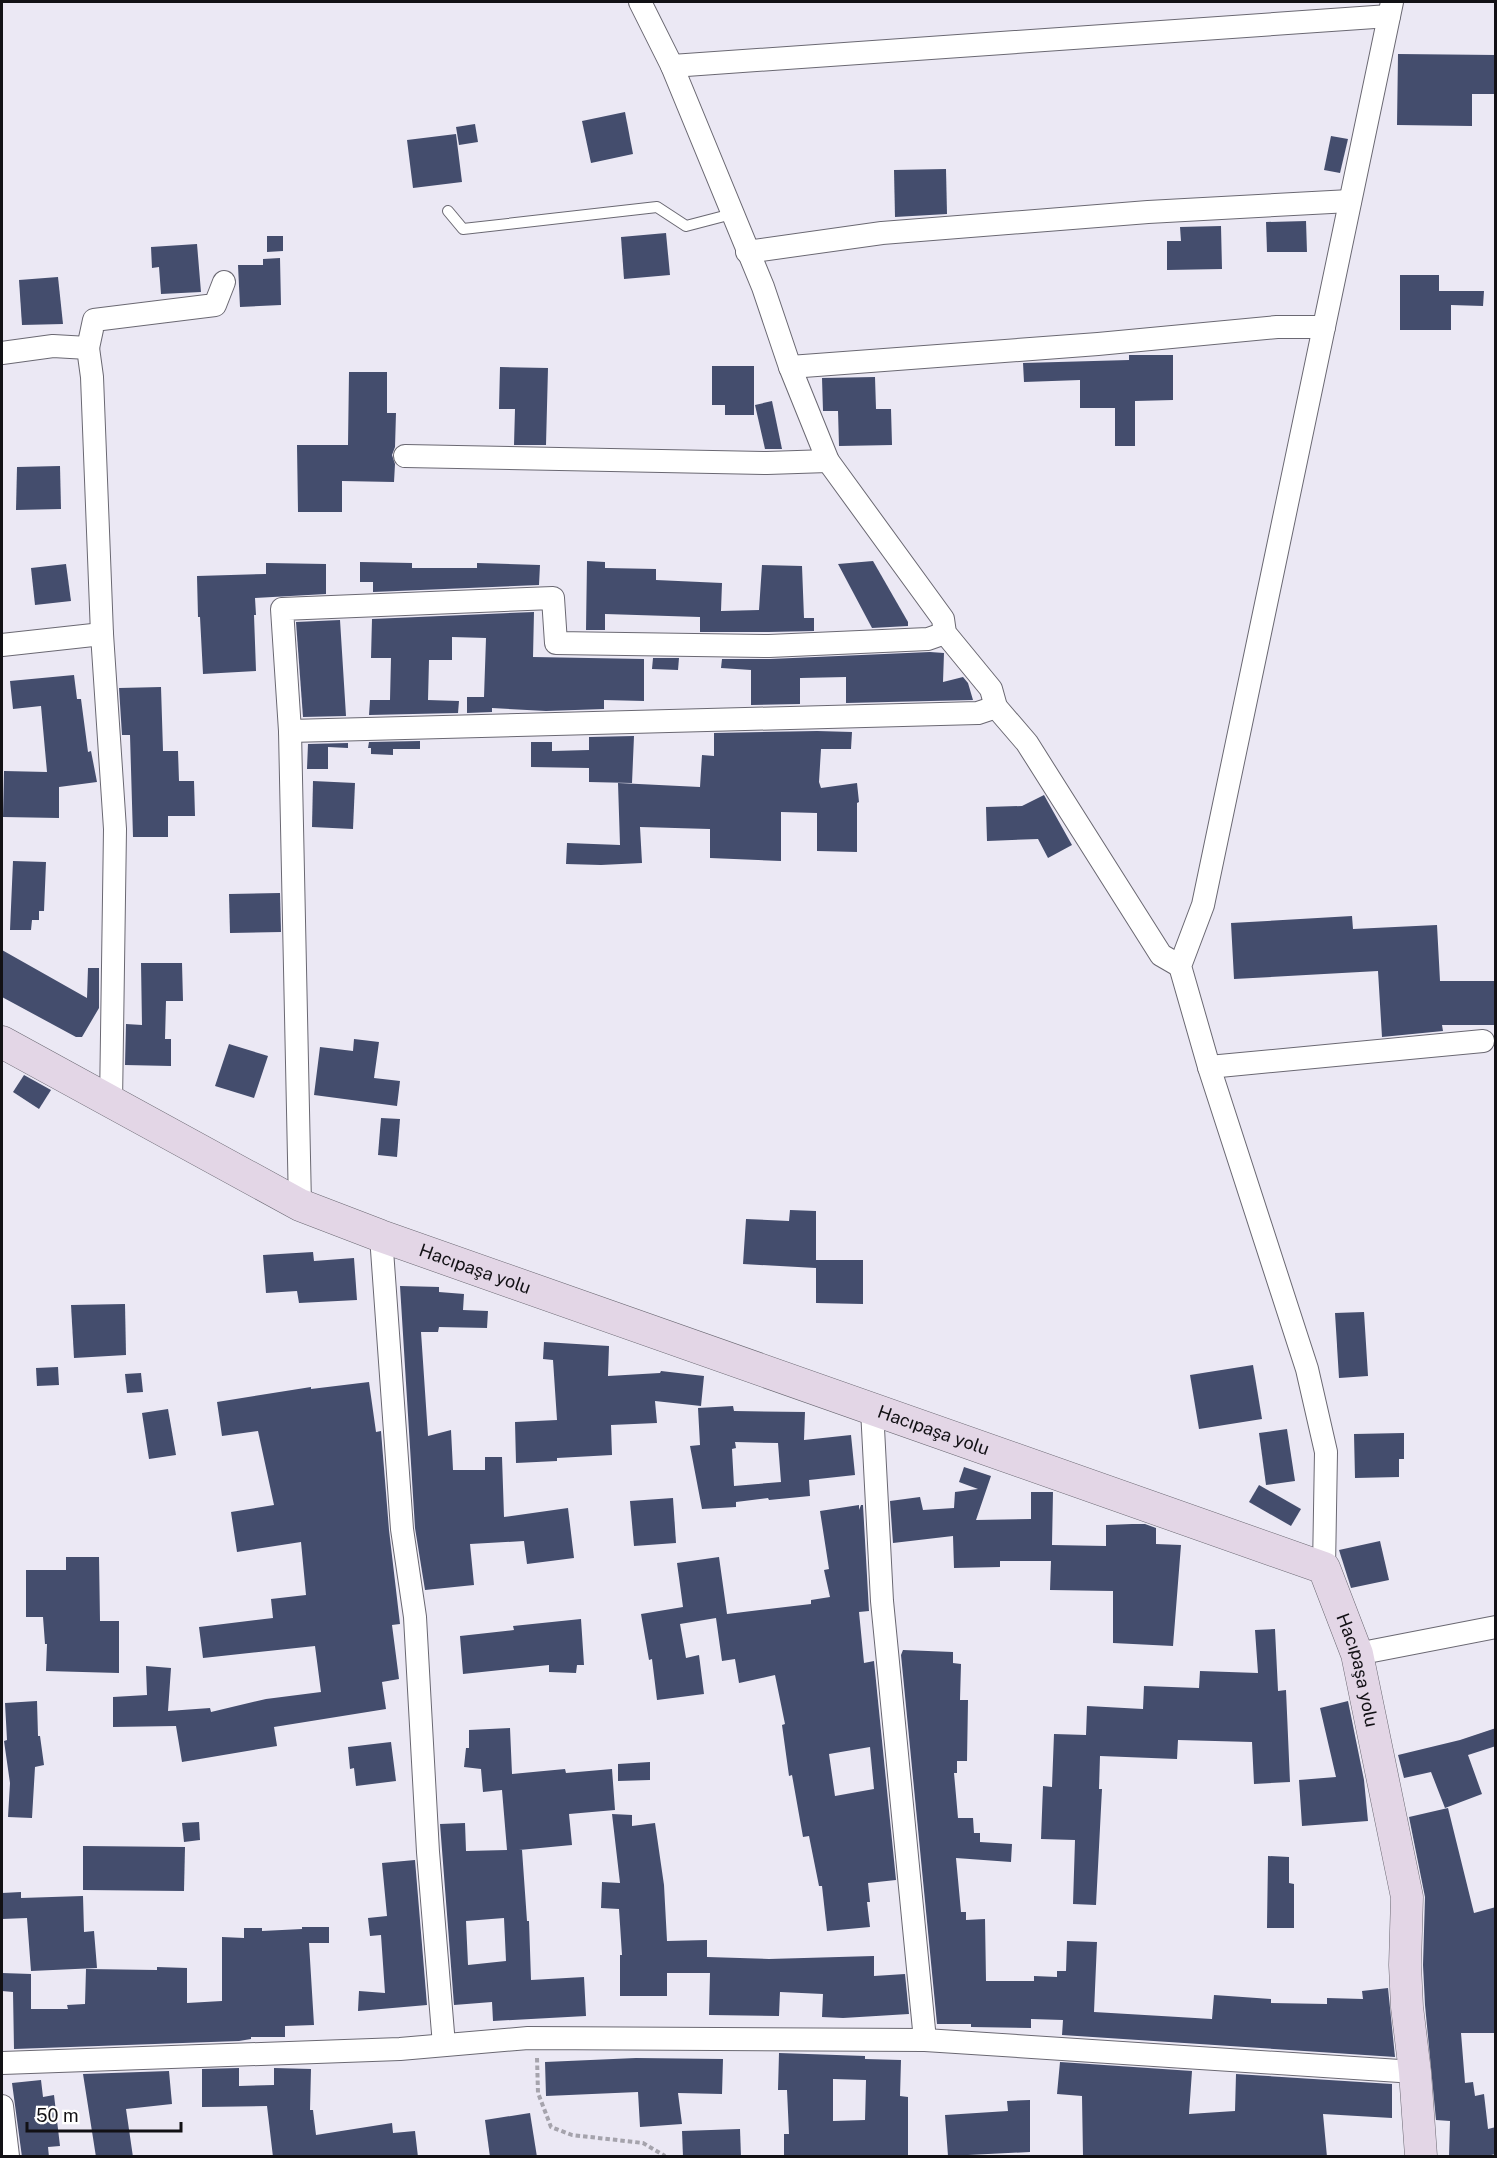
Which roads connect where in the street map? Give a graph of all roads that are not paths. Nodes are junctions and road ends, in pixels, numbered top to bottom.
1 (640, 2) edge
2 (1390, 9) edge
3 (672, 66) junction
4 (1350, 201) junction
5 (448, 211) dead end
6 (732, 214) junction
7 (747, 252) junction
8 (224, 282) dead end
9 (1323, 327) junction
10 (88, 348) junction
11 (2, 353) edge
12 (790, 367) junction
13 (405, 456) dead end
14 (828, 461) junction
15 (945, 633) junction
16 (102, 634) junction
17 (2, 645) edge
18 (996, 707) junction
19 (290, 731) junction
20 (1180, 966) junction
21 (1483, 1041) dead end
22 (2, 1042) edge
23 (1209, 1067) junction
24 (111, 1103) junction
25 (300, 1205) junction
26 (381, 1236) junction
27 (872, 1409) junction
28 (1324, 1568) junction
29 (1496, 1627) edge
30 (1357, 1654) junction
31 (925, 2040) junction
32 (444, 2045) junction
33 (2, 2063) edge
34 (1415, 2072) junction
35 (2, 2106) edge
36 (8, 2157) edge
37 (1421, 2157) edge

1 - 3 street
2 - 3 street
2 - 4 street
3 - 6 street
4 - 7 street
4 - 9 street
5 - 6 lane
6 - 7 street
7 - 12 street
8 - 10 street
9 - 12 street
9 - 20 street
10 - 11 street
10 - 16 street
12 - 14 street
13 - 14 street
14 - 15 street
15 - 18 street
15 - 19 street
16 - 17 street
16 - 24 street
18 - 19 street
18 - 20 street
19 - 25 street
20 - 23 street
21 - 23 street
22 - 24 main road, Hacıpaşa yolu
23 - 28 street
24 - 25 main road, Hacıpaşa yolu
25 - 26 main road, Hacıpaşa yolu
26 - 27 main road, Hacıpaşa yolu
26 - 32 street
27 - 28 main road, Hacıpaşa yolu
27 - 31 street
28 - 30 main road, Hacıpaşa yolu
29 - 30 street
30 - 34 main road, Hacıpaşa yolu
31 - 32 street
31 - 34 street
32 - 33 street
34 - 37 main road, Hacıpaşa yolu
35 - 36 street

